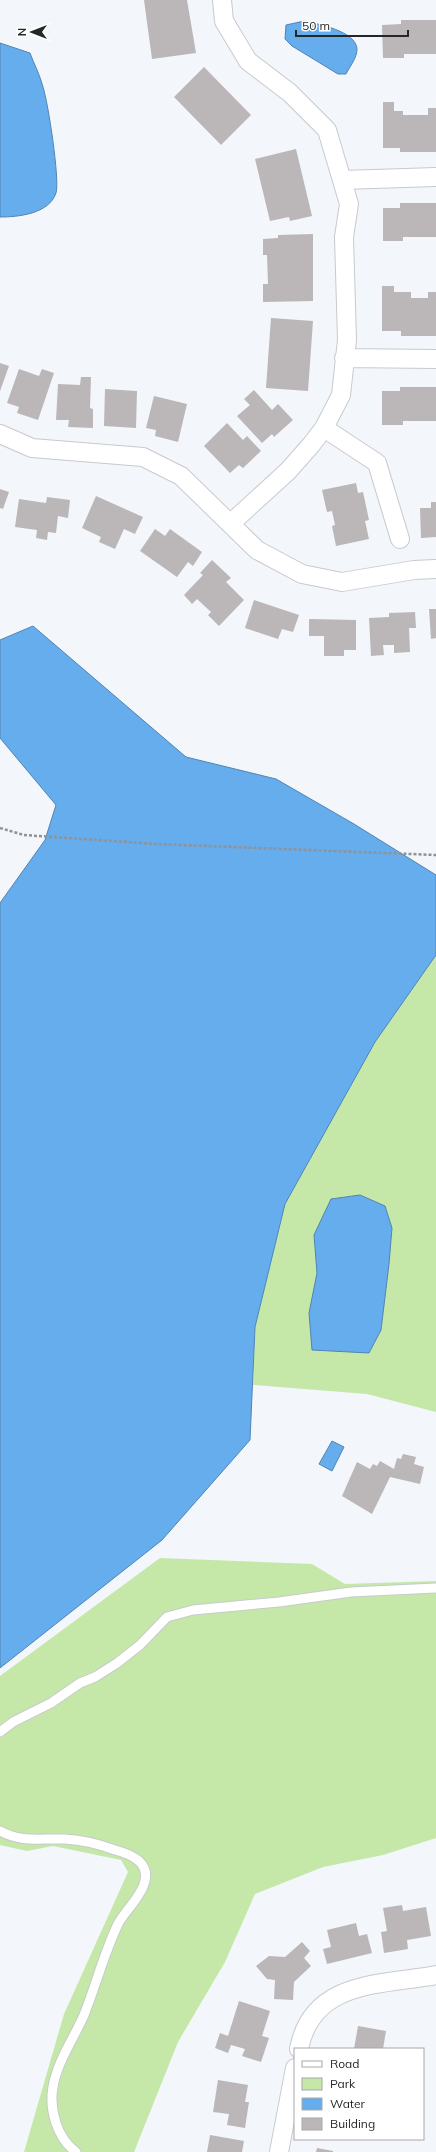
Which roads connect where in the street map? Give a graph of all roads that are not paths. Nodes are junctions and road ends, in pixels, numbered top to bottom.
1 (222, 0) edge
2 (436, 177) edge
3 (342, 180) junction
4 (344, 358) junction
5 (436, 359) edge
6 (324, 428) junction
7 (0, 434) edge
8 (230, 524) junction
9 (400, 540) dead end
10 (436, 569) edge
11 (436, 1588) edge
12 (0, 1732) edge
13 (0, 1831) edge
14 (436, 1975) edge
15 (299, 2048) edge
16 (294, 2073) edge
17 (76, 2152) edge
18 (279, 2152) edge

1 - 3 street
2 - 3 street
3 - 4 street
4 - 5 street
4 - 6 street
6 - 8 street
6 - 9 street
7 - 8 street
8 - 10 street
11 - 12 lane
13 - 17 lane
14 - 15 street
16 - 18 street

